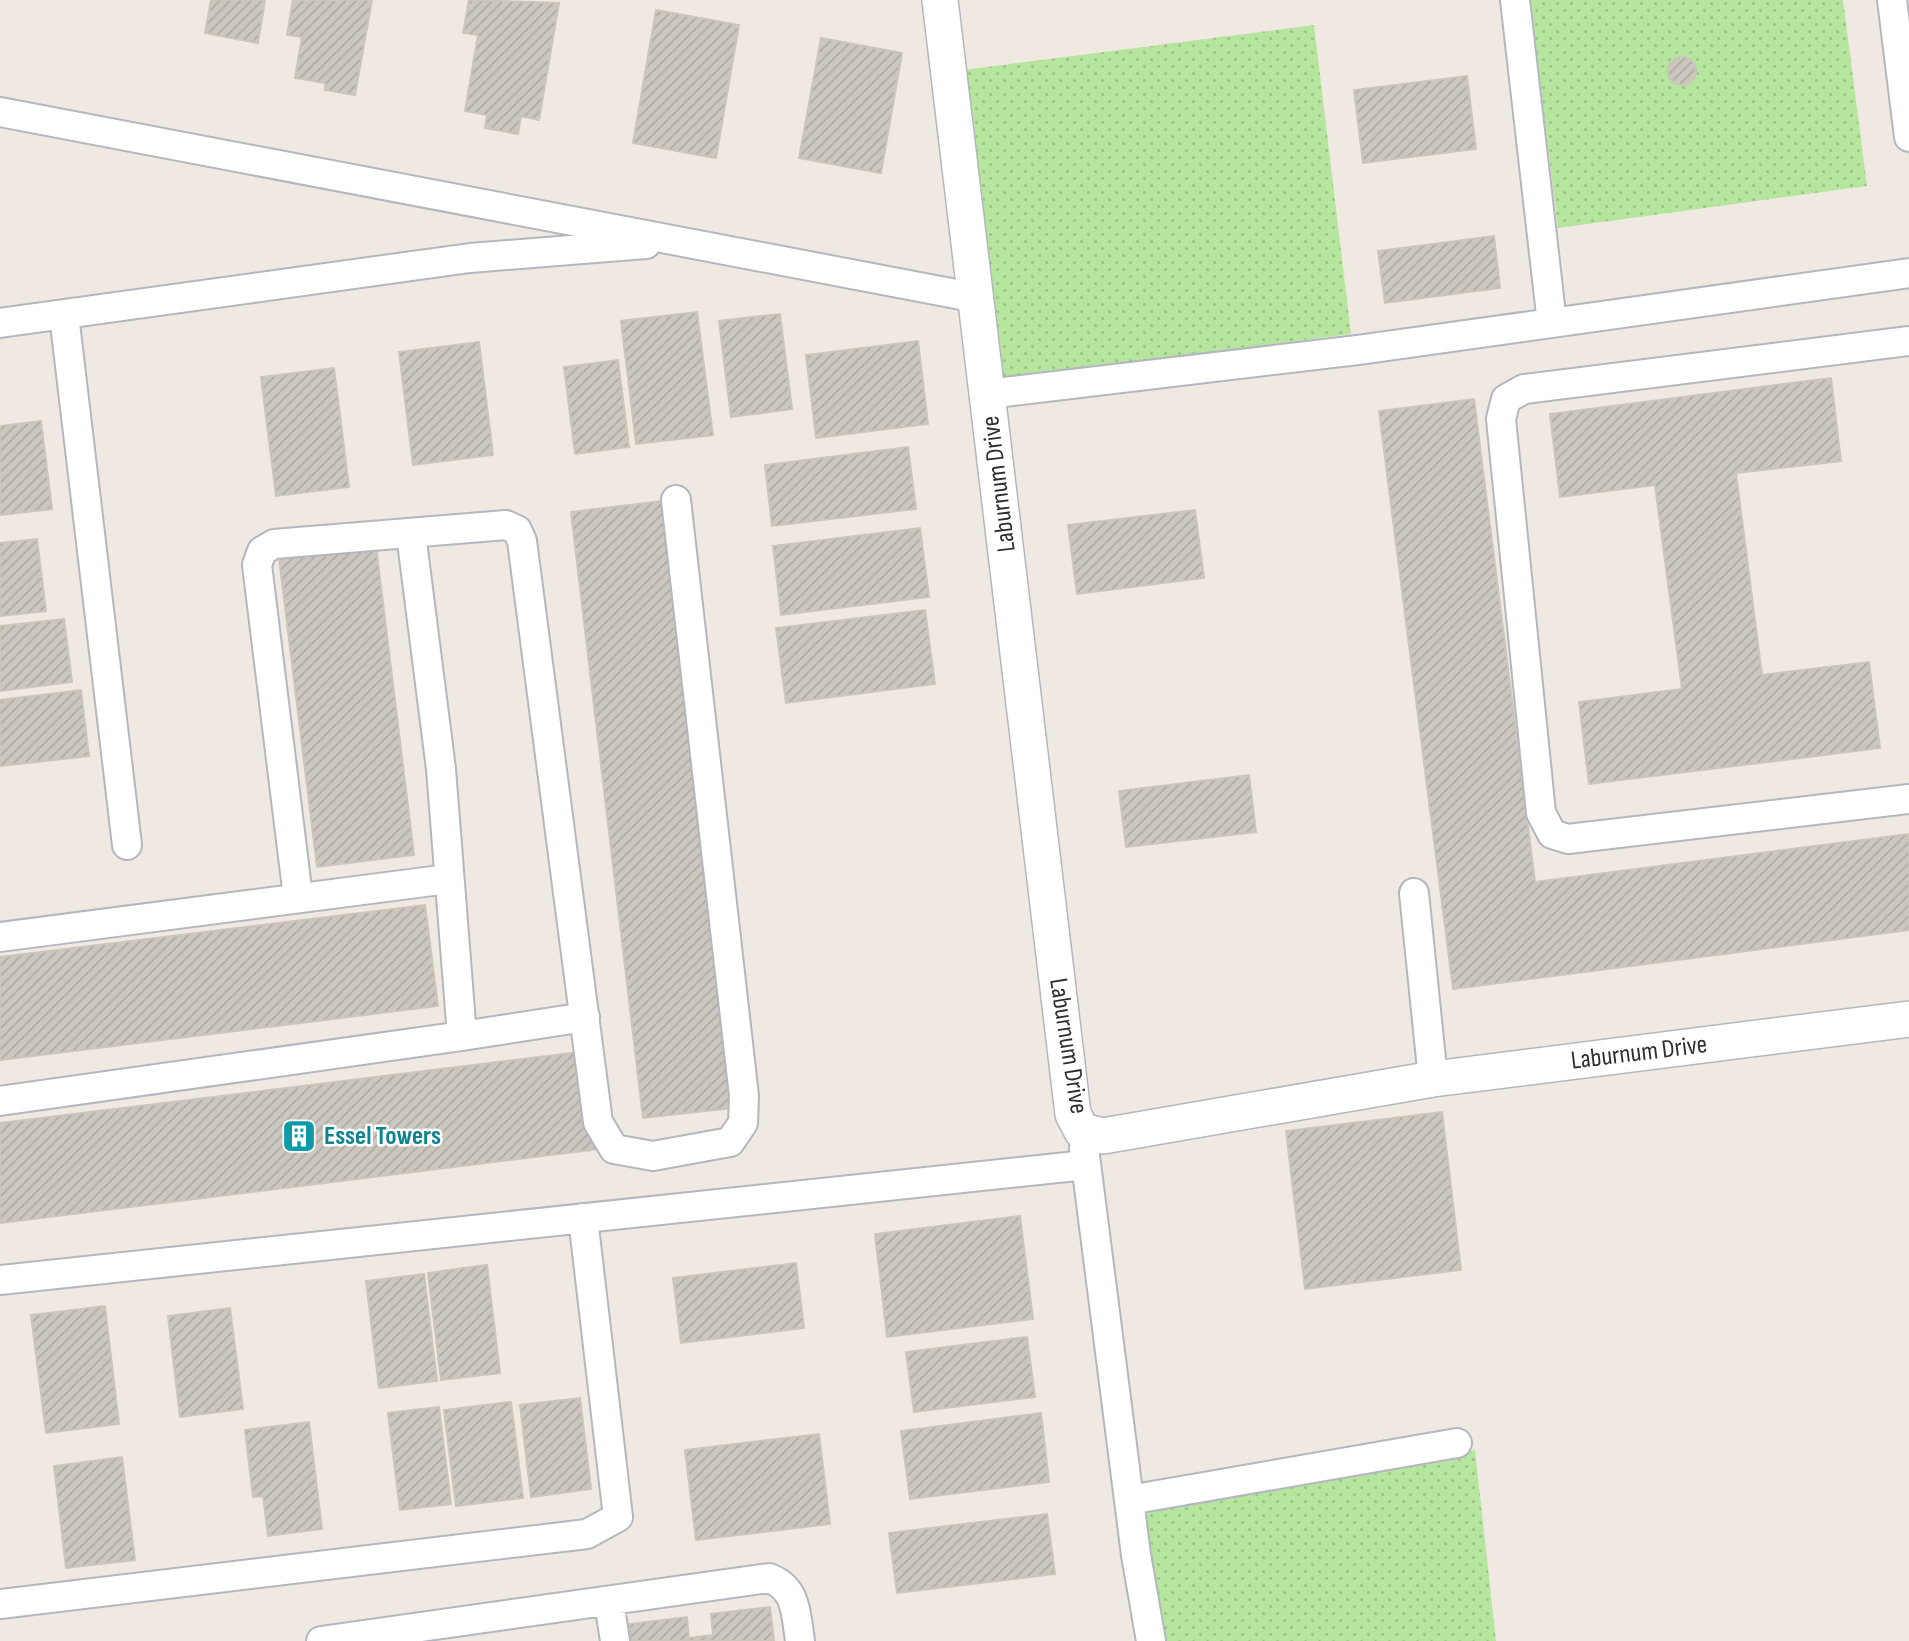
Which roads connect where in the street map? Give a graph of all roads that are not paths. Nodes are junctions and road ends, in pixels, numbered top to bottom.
1 (940, 0) edge
2 (1515, 0) edge
3 (1892, 0) edge
4 (0, 112) edge
5 (1909, 137) edge
6 (680, 241) junction
7 (1909, 273) edge
8 (977, 298) junction
9 (64, 315) junction
10 (0, 323) edge
11 (1552, 323) junction
12 (1909, 341) edge
13 (988, 394) junction
14 (676, 500) dead end
15 (411, 534) junction
16 (1909, 799) edge
17 (127, 845) dead end
18 (448, 879) junction
19 (1413, 893) dead end
20 (298, 897) junction
21 (0, 937) edge
22 (586, 1017) junction
23 (1909, 1019) edge
24 (462, 1036) junction
25 (1433, 1079) junction
26 (0, 1101) edge
27 (1082, 1131) junction
28 (1086, 1165) junction
29 (583, 1218) junction
30 (0, 1280) edge
31 (1457, 1443) dead end
32 (1129, 1500) junction
33 (609, 1601) junction
34 (0, 1604) edge
35 (333, 1640) edge
36 (615, 1641) edge
37 (800, 1641) edge
38 (1151, 1641) edge

1 - 8 street, Laburnum Drive
2 - 11 street
3 - 5 street
4 - 6 street
6 - 8 street
6 - 9 street
7 - 11 street
8 - 13 street, Laburnum Drive
9 - 10 street
9 - 17 street
11 - 13 street
12 - 16 street
13 - 27 street, Laburnum Drive
14 - 22 street
15 - 18 street
15 - 20 street
15 - 22 street
18 - 20 street
18 - 24 street
19 - 25 street
20 - 21 street
22 - 24 street
23 - 25 street, Laburnum Drive
24 - 26 street
25 - 27 street, Laburnum Drive
27 - 28 street
28 - 29 street
28 - 32 street
29 - 30 street
29 - 34 street
31 - 32 street
32 - 38 street
33 - 35 street
33 - 36 street
33 - 37 street

